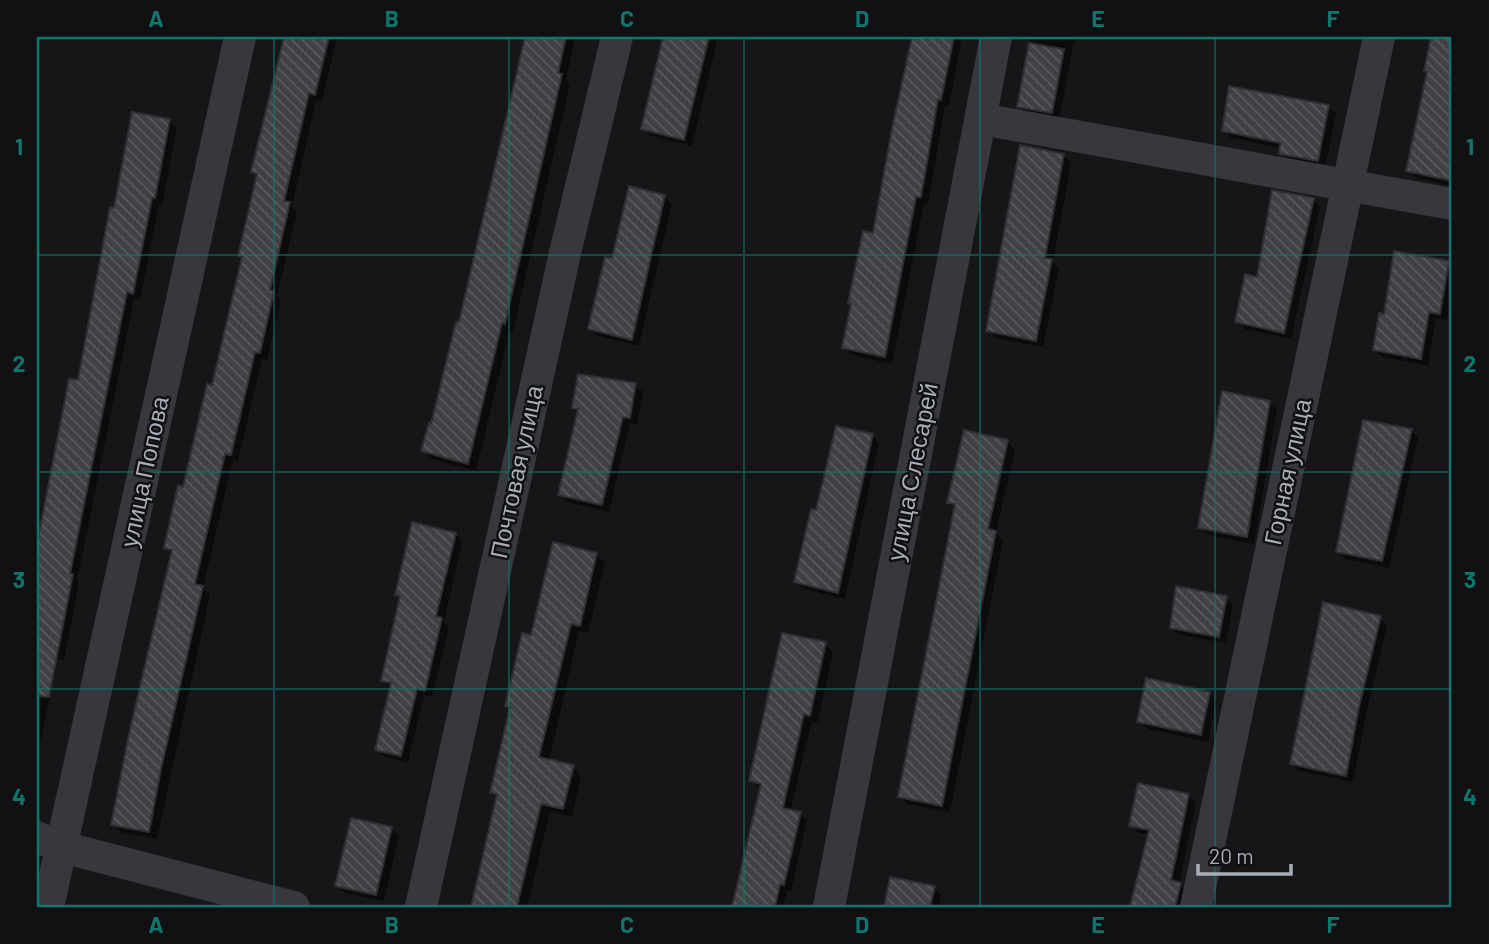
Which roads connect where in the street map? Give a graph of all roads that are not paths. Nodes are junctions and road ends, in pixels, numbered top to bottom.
1 (240, 37) edge
2 (617, 37) edge
3 (996, 37) edge
4 (1378, 37) edge
5 (981, 119) junction
6 (1348, 184) junction
7 (1452, 204) edge
8 (49, 842) edge
9 (48, 907) edge
10 (294, 907) edge
11 (421, 907) edge
12 (829, 907) edge
13 (1196, 907) edge

1 - 8 street, улица Попова
2 - 11 street, Почтовая улица
3 - 5 street, улица Слесарей
4 - 6 street, Горная улица
5 - 6 street
5 - 12 street, улица Слесарей
6 - 7 street
6 - 13 street, Горная улица
8 - 9 street, улица Попова
8 - 10 street

